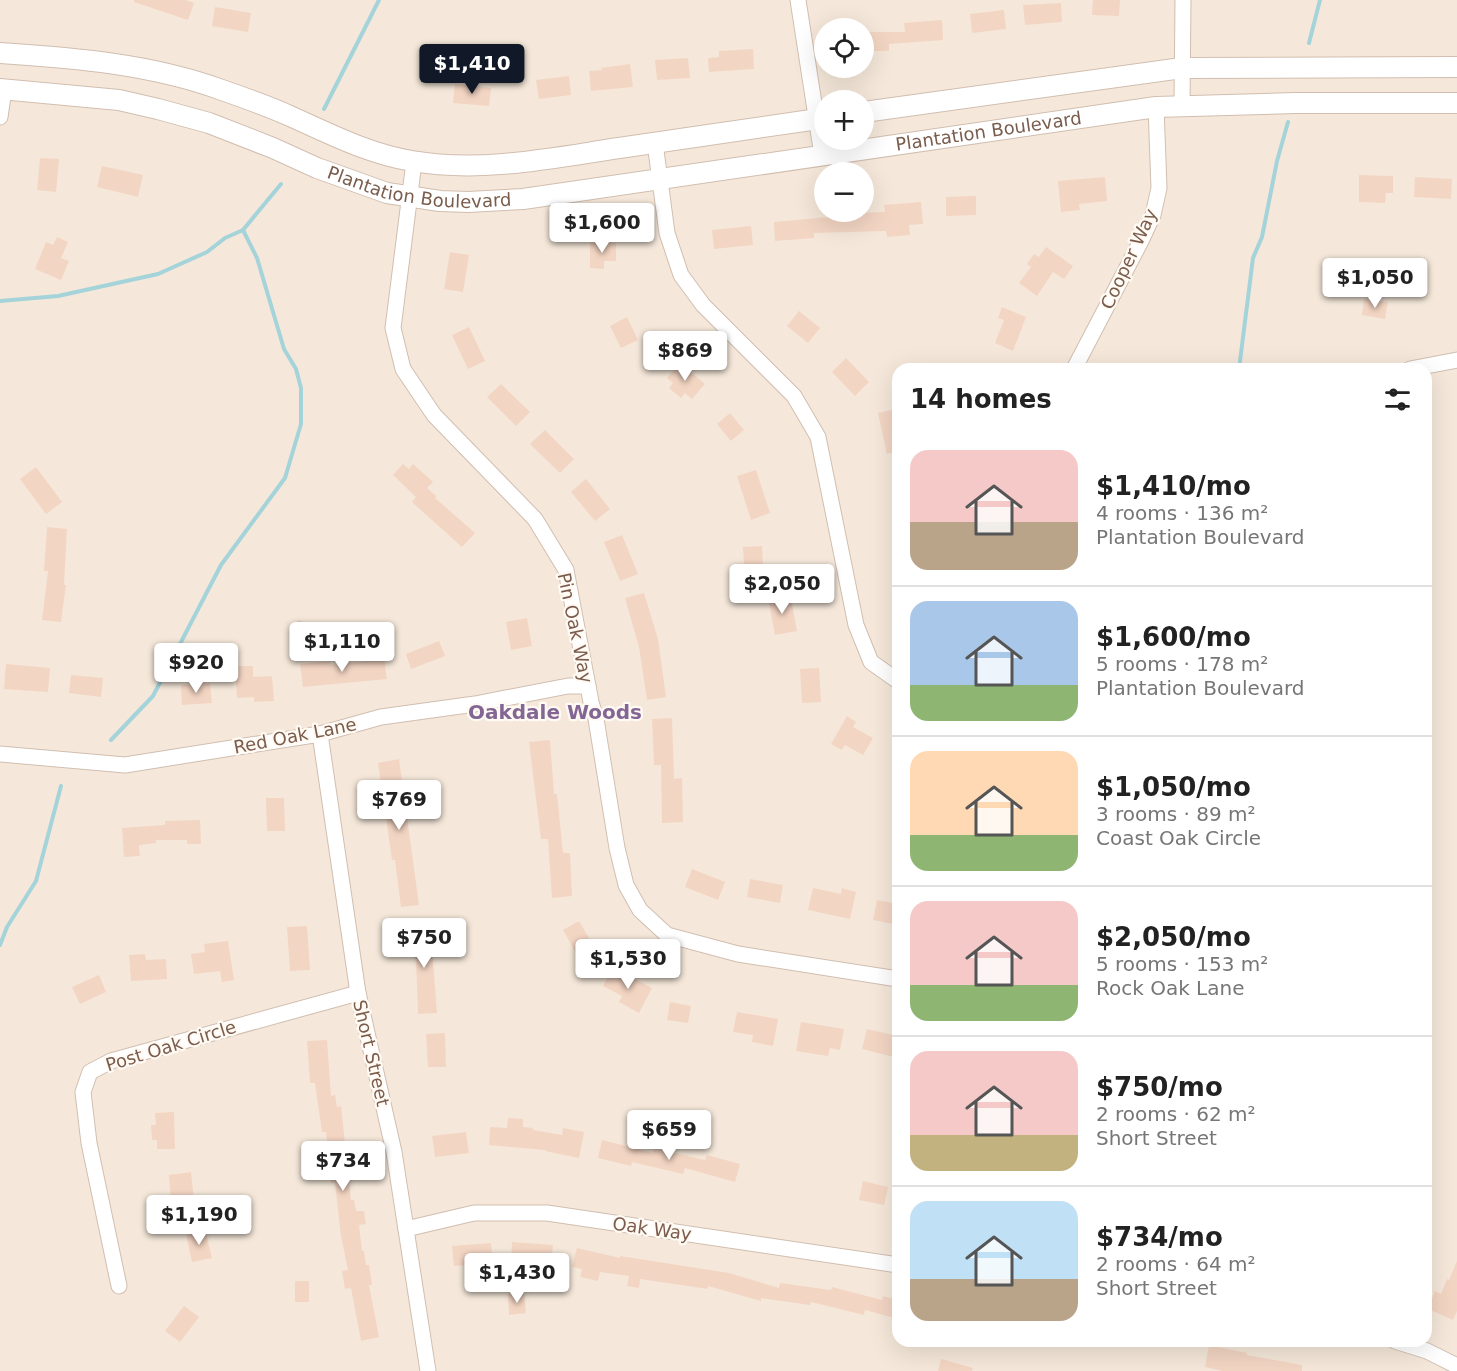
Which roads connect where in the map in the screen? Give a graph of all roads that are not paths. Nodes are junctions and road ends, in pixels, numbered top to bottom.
1 (798, 0) edge
2 (1183, 0) edge
3 (0, 53) edge
4 (1457, 67) edge
5 (1182, 68) junction
6 (2, 89) edge
7 (816, 90) edge
8 (1457, 103) edge
9 (1182, 105) junction
10 (1156, 107) junction
11 (874, 111) edge
12 (0, 117) edge
13 (814, 119) edge
14 (655, 142) junction
15 (822, 150) edge
16 (822, 154) junction
17 (414, 162) junction
18 (660, 178) junction
19 (409, 197) junction
20 (1457, 360) edge
21 (1077, 363) edge
22 (1432, 365) edge
23 (892, 677) edge
24 (588, 686) junction
25 (320, 734) junction
26 (0, 754) edge
27 (892, 978) edge
28 (358, 993) junction
29 (406, 1229) junction
30 (892, 1264) edge
31 (119, 1286) dead end
32 (1414, 1347) edge
33 (1457, 1366) edge
34 (429, 1371) edge

1 - 7 street
2 - 5 street
3 - 17 street, Plantation Boulevard
4 - 5 street, Plantation Boulevard
5 - 9 street
5 - 11 street, Plantation Boulevard
6 - 12 street
6 - 19 street, Plantation Boulevard
8 - 9 street, Plantation Boulevard
9 - 10 street, Plantation Boulevard
10 - 16 street, Plantation Boulevard
10 - 21 street, Cooper Way
13 - 14 street, Plantation Boulevard
14 - 17 street, Plantation Boulevard
14 - 18 street
15 - 16 street
16 - 18 street, Plantation Boulevard
17 - 19 street, Pin Oak Way
18 - 19 street, Plantation Boulevard
18 - 23 street
19 - 24 street, Pin Oak Way
20 - 22 street
24 - 25 street, Red Oak Lane
24 - 27 street, Pin Oak Way
25 - 26 street, Red Oak Lane
25 - 28 street, Short Street
28 - 29 street, Short Street
28 - 31 street, Post Oak Circle
29 - 30 street, Oak Way
29 - 34 street, Short Street
32 - 33 street

